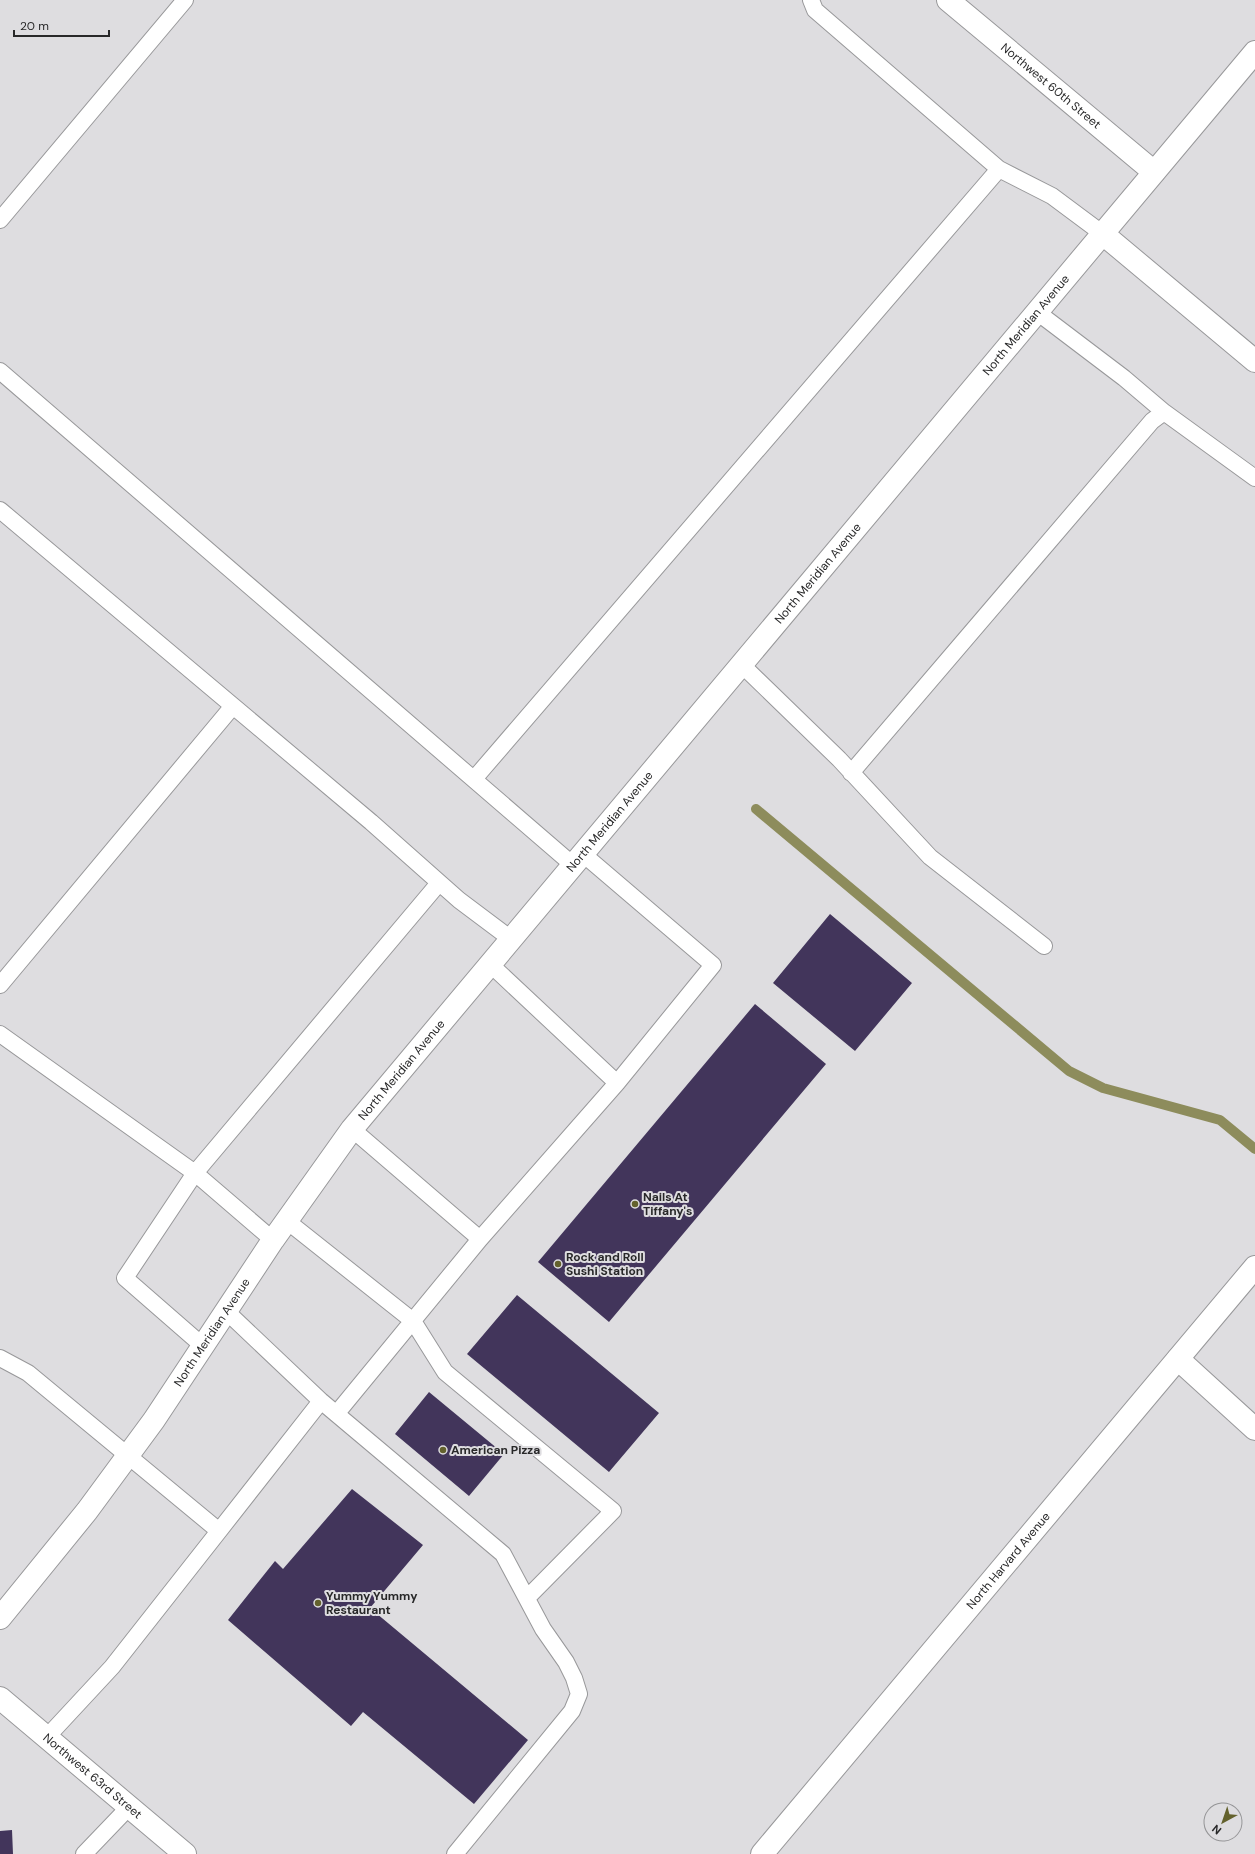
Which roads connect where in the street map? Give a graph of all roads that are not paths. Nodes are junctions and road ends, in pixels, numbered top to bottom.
1 (185, 0) edge
2 (811, 0) edge
3 (948, 0) edge
4 (1255, 52) edge
5 (999, 169) junction
6 (1154, 172) junction
7 (0, 220) edge
8 (1103, 234) junction
9 (1038, 312) junction
10 (1255, 361) edge
11 (0, 371) edge
12 (1164, 412) junction
13 (1255, 478) edge
14 (0, 510) edge
15 (741, 664) junction
16 (233, 706) junction
17 (851, 773) junction
18 (474, 779) junction
19 (578, 859) junction
20 (439, 883) junction
21 (511, 939) junction
22 (1044, 946) dead end
23 (490, 964) junction
24 (0, 985) edge
25 (0, 1034) edge
26 (617, 1083) junction
27 (352, 1129) junction
28 (195, 1173) junction
29 (287, 1221) junction
30 (480, 1239) junction
31 (273, 1240) junction
32 (1255, 1268) edge
33 (226, 1311) junction
34 (413, 1321) junction
35 (203, 1346) junction
36 (0, 1358) edge
37 (1178, 1359) junction
38 (321, 1401) junction
39 (337, 1414) junction
40 (1255, 1429) edge
41 (128, 1455) junction
42 (219, 1531) junction
43 (527, 1598) junction
44 (0, 1618) edge
45 (0, 1698) edge
46 (47, 1737) junction
47 (130, 1806) junction
48 (84, 1854) edge
49 (185, 1854) edge
50 (455, 1854) edge
51 (762, 1854) edge

1 - 7 lane
2 - 5 lane
3 - 6 main road, Northwest 60th Street
4 - 6 main road, North Meridian Avenue
5 - 8 lane
5 - 18 lane
6 - 8 main road, North Meridian Avenue
8 - 9 main road, North Meridian Avenue
8 - 10 main road
9 - 12 lane
9 - 15 main road, North Meridian Avenue
11 - 18 lane
12 - 13 lane
12 - 17 lane
14 - 16 lane
15 - 17 lane
15 - 19 main road, North Meridian Avenue
16 - 20 lane
16 - 24 lane
17 - 22 lane
18 - 19 lane
19 - 21 main road, North Meridian Avenue
19 - 26 lane
20 - 21 lane
20 - 28 lane
21 - 23 main road, North Meridian Avenue
23 - 26 lane
23 - 27 main road, North Meridian Avenue
25 - 28 lane
26 - 30 lane
27 - 29 main road, North Meridian Avenue
27 - 30 lane
28 - 31 lane
28 - 35 lane
29 - 31 main road, North Meridian Avenue
29 - 34 lane
30 - 34 lane
31 - 33 main road, North Meridian Avenue
32 - 37 main road, North Harvard Avenue
33 - 35 main road, North Meridian Avenue
33 - 38 lane
34 - 39 lane
34 - 43 lane
35 - 41 main road, North Meridian Avenue
36 - 41 lane
37 - 40 main road
37 - 51 main road, North Harvard Avenue
38 - 39 lane
38 - 42 lane
39 - 43 lane
41 - 42 lane
41 - 44 main road, North Meridian Avenue
42 - 46 lane
43 - 50 lane
45 - 46 main road, Northwest 63rd Street
46 - 47 main road, Northwest 63rd Street
47 - 48 lane
47 - 49 main road, Northwest 63rd Street

